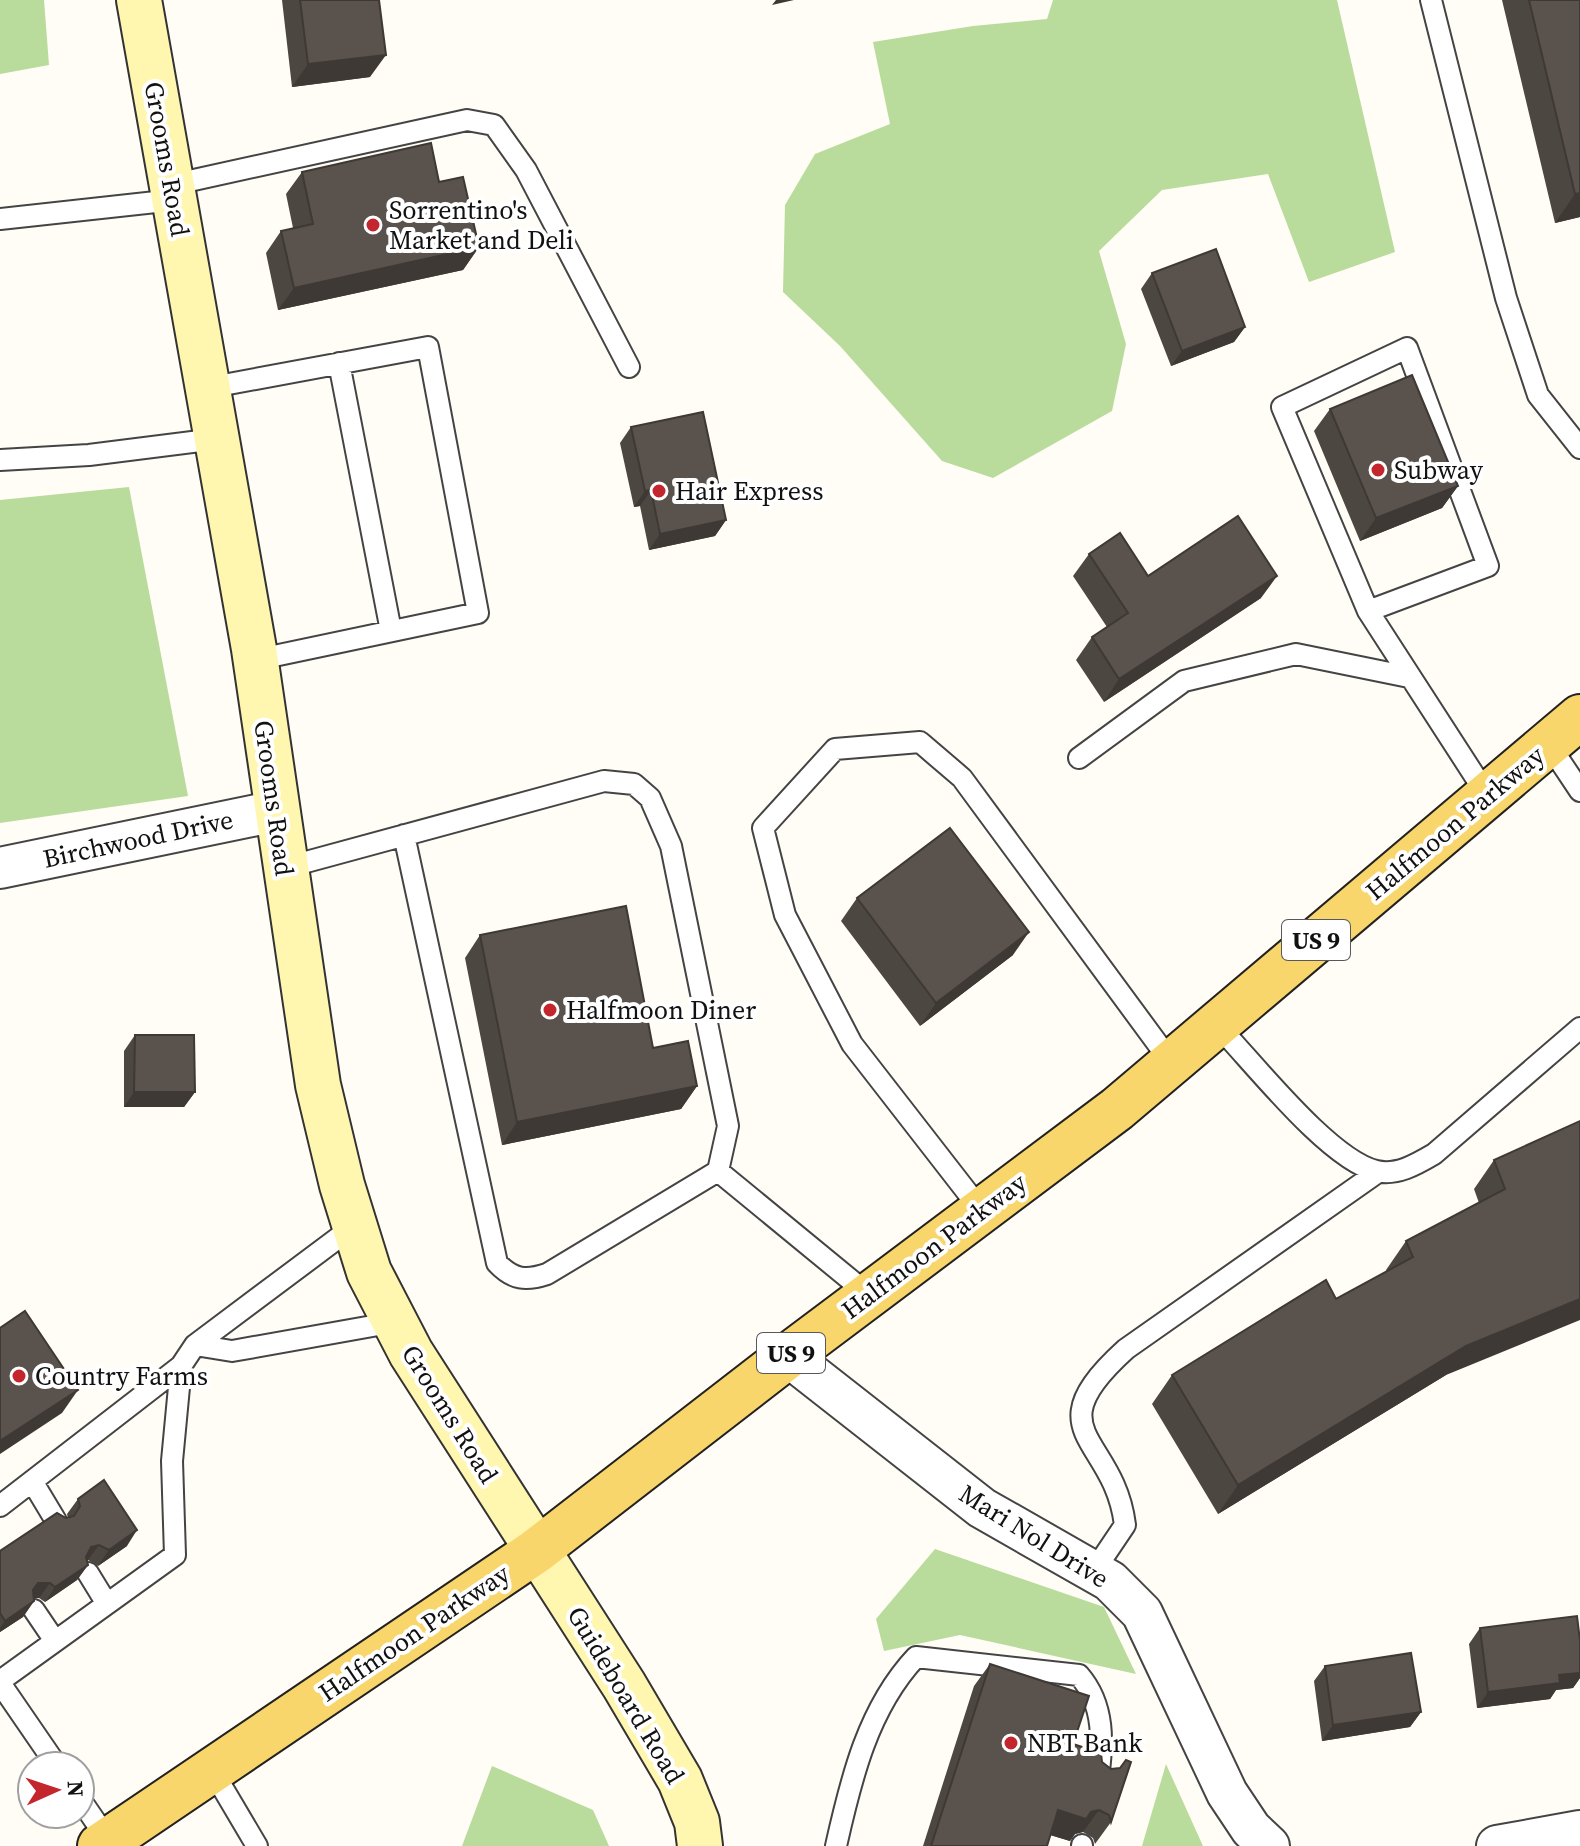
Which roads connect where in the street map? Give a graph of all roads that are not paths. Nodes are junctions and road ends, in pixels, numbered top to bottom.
1 (139, 0) edge
2 (1431, 0) edge
3 (173, 192) junction
4 (0, 219) edge
5 (339, 363) junction
6 (629, 367) dead end
7 (207, 388) junction
8 (216, 439) junction
9 (1580, 448) edge
10 (0, 460) edge
11 (1368, 611) junction
12 (391, 631) junction
13 (255, 660) junction
14 (1409, 677) junction
15 (1564, 730) edge
16 (1079, 758) dead end
17 (1580, 791) edge
18 (1487, 795) junction
19 (276, 811) junction
20 (404, 835) junction
21 (0, 868) edge
22 (284, 868) junction
23 (1217, 1025) junction
24 (1580, 1028) edge
25 (1171, 1062) junction
26 (718, 1171) junction
27 (1378, 1172) junction
28 (981, 1210) junction
29 (354, 1226) junction
30 (869, 1295) junction
31 (395, 1322) junction
32 (195, 1345) junction
33 (788, 1356) junction
34 (181, 1366) junction
35 (32, 1481) junction
36 (0, 1506) edge
37 (56, 1521) edge
38 (536, 1551) junction
39 (1094, 1571) junction
40 (88, 1573) edge
41 (107, 1604) junction
42 (34, 1610) edge
43 (55, 1641) junction
44 (0, 1682) edge
45 (46, 1750) edge
46 (212, 1770) junction
47 (1098, 1779) edge
48 (1580, 1831) edge
49 (104, 1843) edge
50 (257, 1846) edge
51 (700, 1846) edge
52 (836, 1846) edge
53 (1269, 1846) edge
54 (1497, 1846) edge

1 - 3 street, Grooms Road
2 - 9 lane
3 - 4 lane
3 - 6 lane
3 - 7 street, Grooms Road
5 - 7 lane
5 - 12 lane
5 - 12 lane
7 - 8 street, Grooms Road
8 - 10 lane
8 - 13 street, Grooms Road
11 - 11 lane
11 - 14 lane
12 - 13 lane
13 - 19 street, Grooms Road
14 - 16 lane
14 - 18 lane
15 - 17 lane
15 - 18 main road, Halfmoon Parkway / US 9
18 - 23 main road, Halfmoon Parkway / US 9
19 - 21 street, Birchwood Drive
19 - 22 street, Grooms Road
20 - 22 lane
20 - 26 lane
20 - 26 lane
22 - 29 street, Grooms Road
23 - 25 main road, Halfmoon Parkway / US 9
23 - 27 lane
24 - 27 lane
25 - 28 main road, Halfmoon Parkway / US 9
25 - 28 lane
26 - 30 lane
27 - 39 lane
28 - 30 main road, Halfmoon Parkway / US 9
29 - 31 street, Grooms Road
29 - 32 lane
30 - 33 main road, Halfmoon Parkway / US 9
31 - 32 lane
31 - 38 street, Grooms Road
32 - 34 lane
33 - 38 main road, Halfmoon Parkway / US 9
33 - 39 street, Mari Nol Drive
34 - 35 lane
34 - 41 lane
35 - 36 lane
35 - 37 lane
38 - 46 main road, Halfmoon Parkway / US 9
38 - 51 street, Guideboard Road
39 - 53 street, Mari Nol Drive
40 - 41 lane
41 - 43 lane
42 - 43 lane
43 - 44 lane
44 - 45 lane
46 - 49 main road, Halfmoon Parkway / US 9
46 - 50 lane
47 - 52 lane
48 - 54 street

